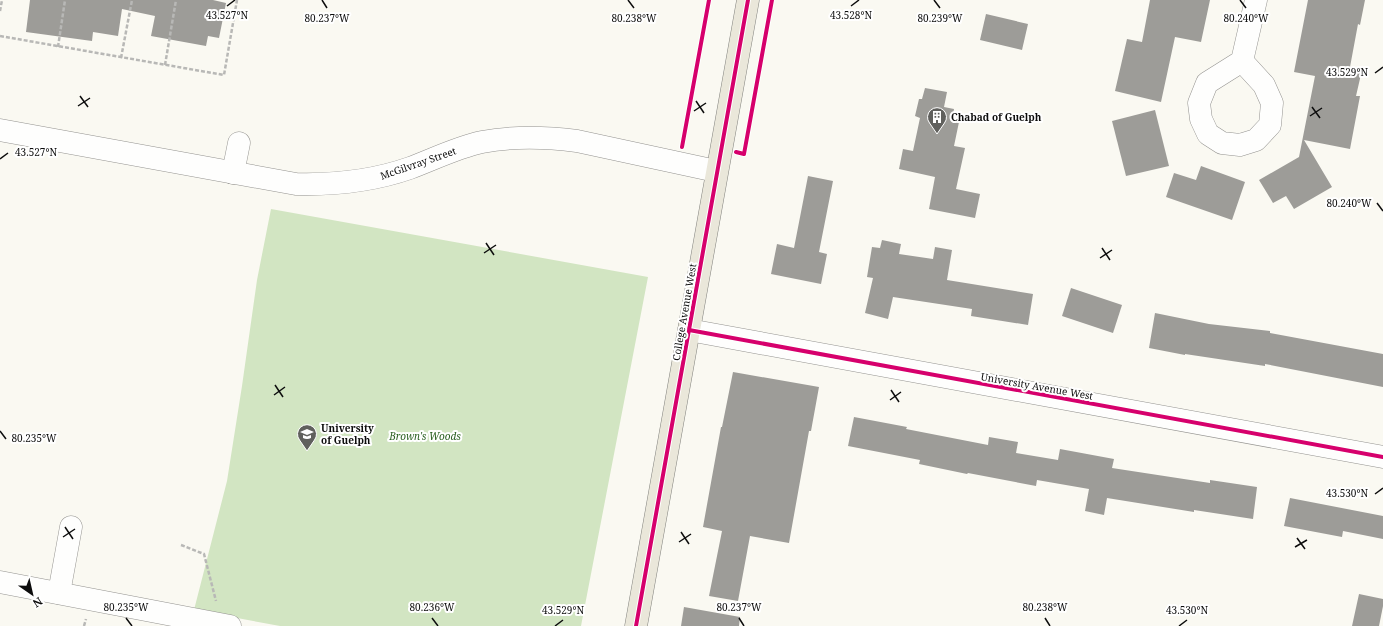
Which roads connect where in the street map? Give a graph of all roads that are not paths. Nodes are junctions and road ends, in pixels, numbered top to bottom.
1 (748, 0) edge
2 (1256, 0) edge
3 (1242, 61) dead end
4 (0, 130) edge
5 (239, 143) dead end
6 (716, 170) junction
7 (233, 173) junction
8 (689, 330) junction
9 (1383, 457) edge
10 (71, 527) dead end
11 (0, 582) edge
12 (59, 593) junction
13 (226, 625) edge
14 (636, 626) edge

1 - 6 main road, College Avenue West
2 - 3 street
4 - 7 street, McGilvray Street
5 - 7 street
6 - 7 street, McGilvray Street
6 - 8 main road, College Avenue West
8 - 9 street, University Avenue West
8 - 14 main road, College Avenue West
10 - 12 street
11 - 12 street
12 - 13 street

